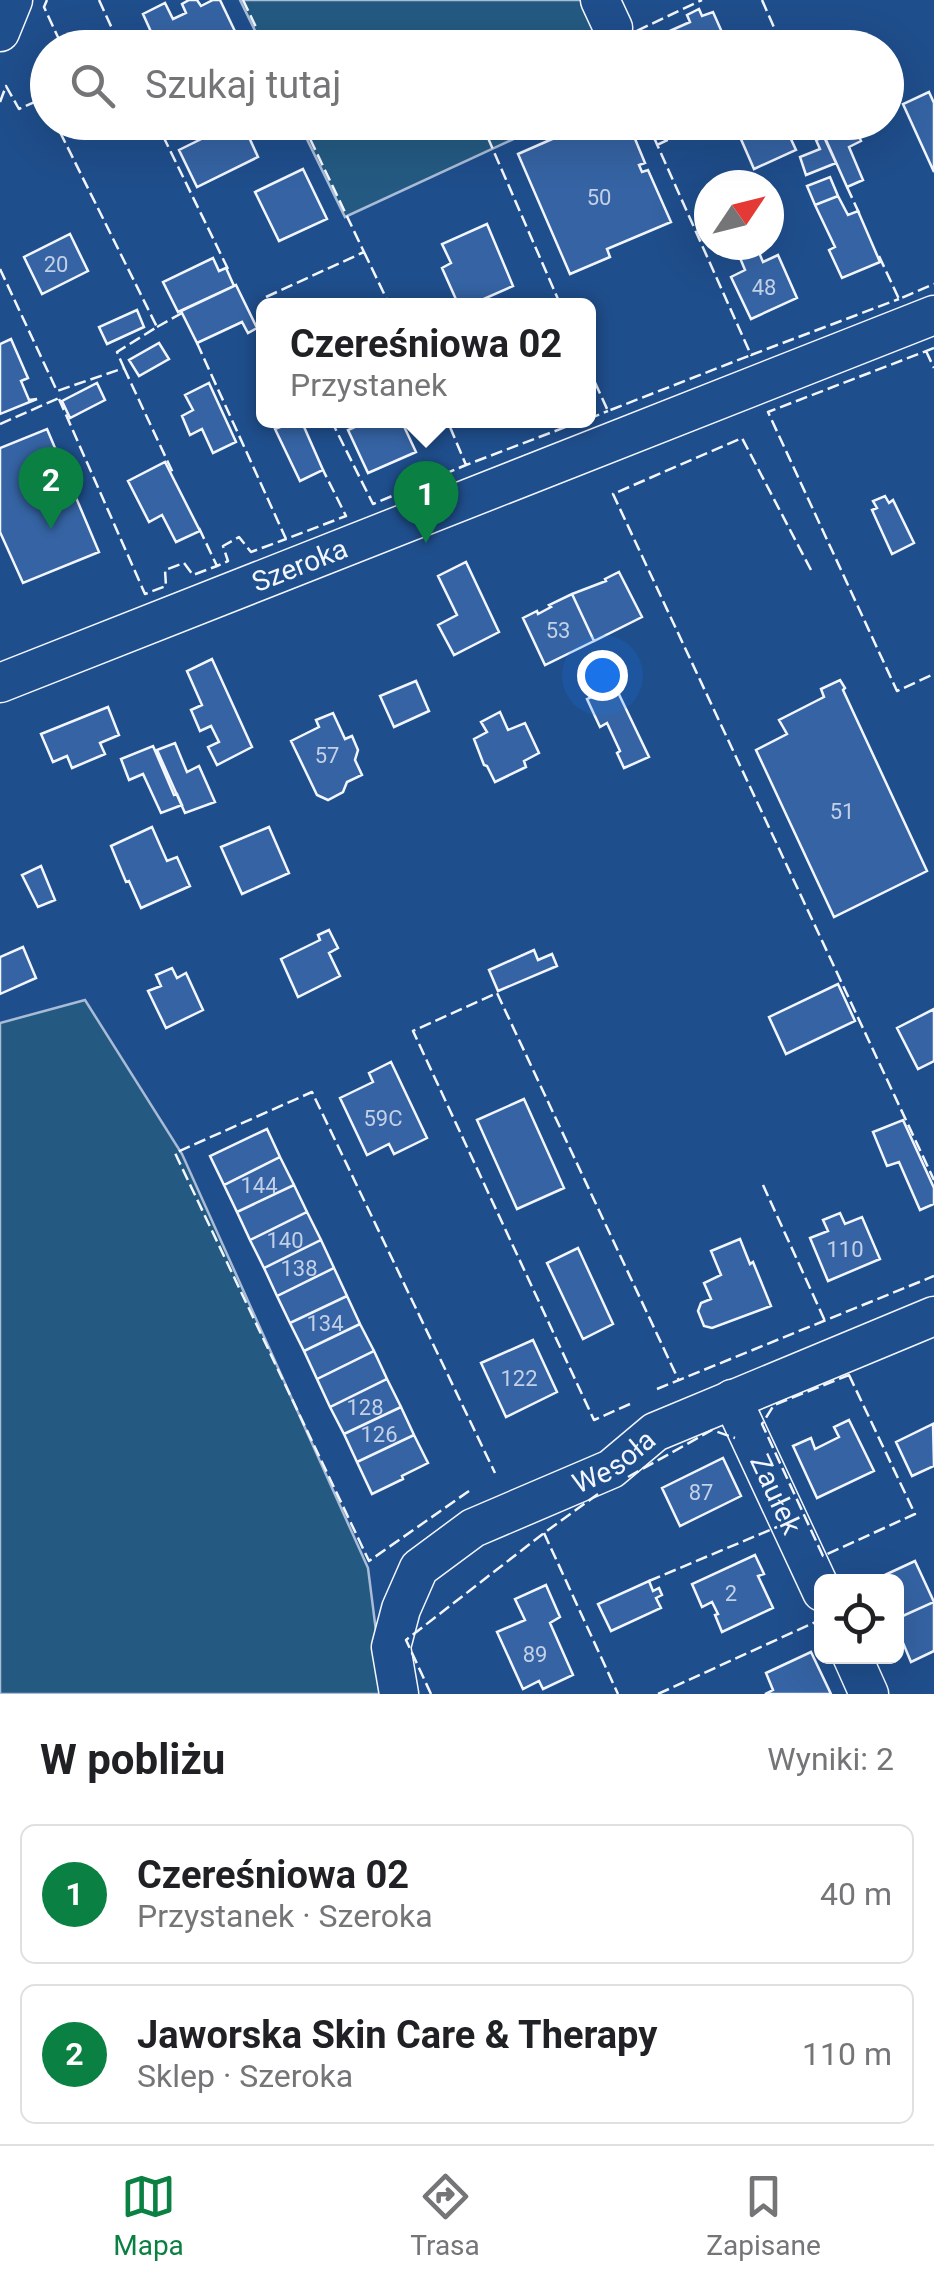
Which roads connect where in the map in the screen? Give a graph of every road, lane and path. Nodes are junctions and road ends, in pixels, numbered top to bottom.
1 (13, 0) edge
2 (0, 32) edge
3 (934, 314) edge
4 (0, 683) edge
5 (934, 1316) edge
6 (732, 1399) junction
7 (814, 1575) edge
8 (856, 1664) edge
9 (398, 1694) edge
10 (869, 1694) edge

1 - 2 street
3 - 4 street, Szeroka
5 - 6 street, Wesoła
6 - 7 street, Zaułek
6 - 9 street, Wesoła
8 - 10 street

